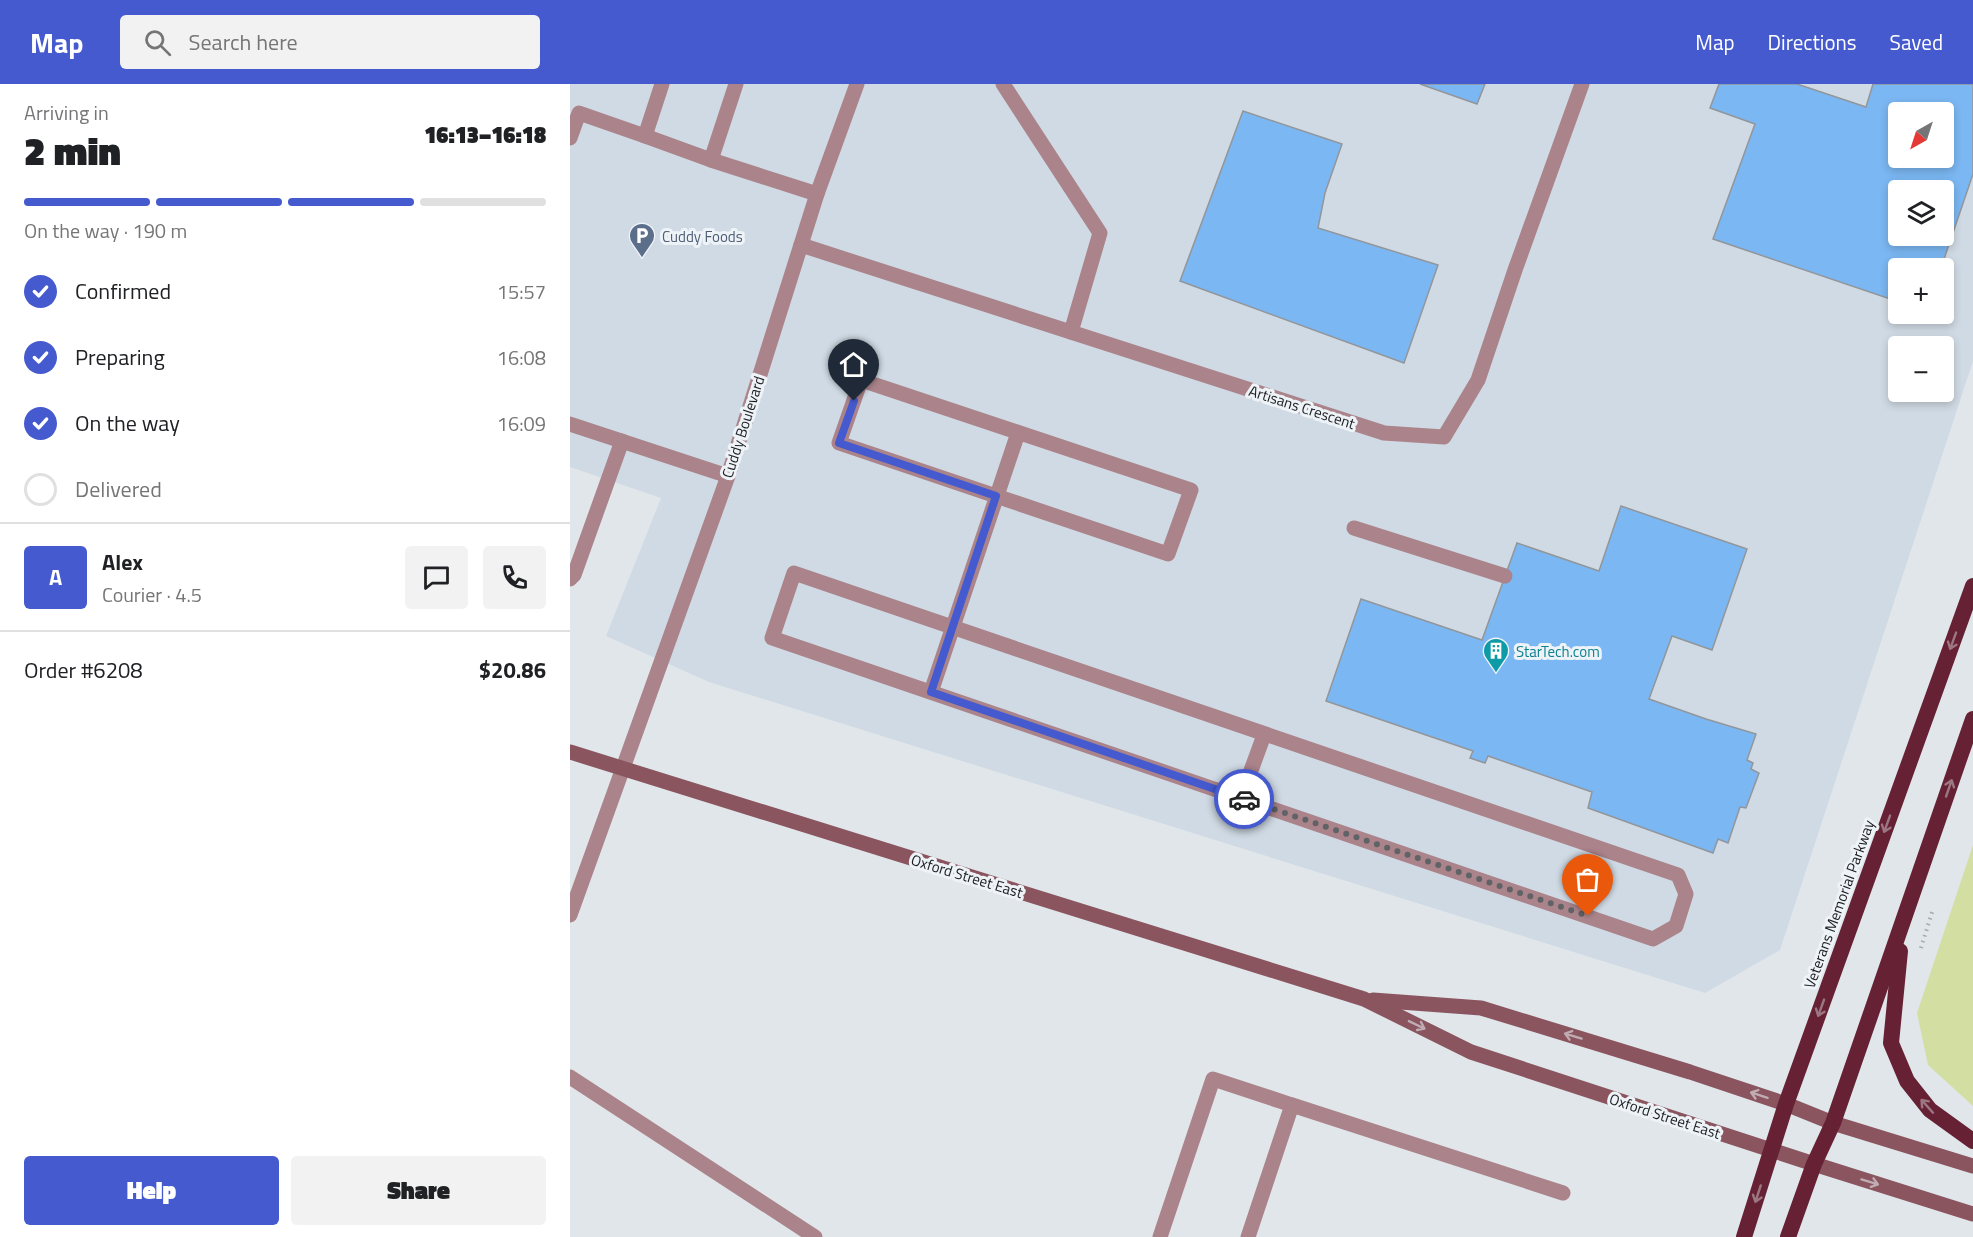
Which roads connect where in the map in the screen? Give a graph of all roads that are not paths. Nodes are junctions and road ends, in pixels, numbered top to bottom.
1 (662, 84) edge
2 (736, 84) edge
3 (857, 84) edge
4 (1003, 84) edge
5 (1582, 84) edge
6 (645, 136) junction
7 (570, 138) edge
8 (711, 160) junction
9 (817, 194) junction
10 (801, 245) junction
11 (1071, 332) junction
12 (570, 424) edge
13 (1018, 434) junction
14 (622, 441) junction
15 (728, 476) junction
16 (996, 496) junction
17 (1354, 528) dead end
18 (1505, 576) dead end
19 (570, 579) edge
20 (1973, 586) edge
21 (953, 628) junction
22 (931, 692) junction
23 (1973, 719) edge
24 (1264, 735) junction
25 (570, 752) edge
26 (623, 768) junction
27 (1241, 798) junction
28 (570, 915) edge
29 (1903, 923) junction
30 (1364, 999) junction
31 (570, 1077) edge
32 (1786, 1104) junction
33 (1292, 1105) junction
34 (1833, 1123) junction
35 (1973, 1141) edge
36 (1772, 1151) junction
37 (1814, 1164) junction
38 (1973, 1166) edge
39 (1563, 1193) dead end
40 (1973, 1214) edge
41 (815, 1237) edge
42 (1160, 1237) edge
43 (1248, 1237) edge
44 (1744, 1237) edge
45 (1788, 1237) edge

1 - 6 street
2 - 8 street
3 - 9 street, Cuddy Boulevard
4 - 11 street
5 - 11 street, Artisans Crescent
6 - 7 street
6 - 8 street
8 - 9 street
9 - 10 street, Cuddy Boulevard
10 - 11 street, Artisans Crescent
10 - 15 street, Cuddy Boulevard
12 - 14 street
13 - 16 street
13 - 16 street
13 - 16 street
14 - 15 street
14 - 19 street
15 - 26 street, Cuddy Boulevard
16 - 21 street
17 - 18 street
20 -> 32 highway, Veterans Memorial Parkway
21 - 22 street
21 - 22 street
21 - 24 street
22 - 27 street
29 -> 23 highway
24 - 27 street
24 - 27 street
25 - 26 main road, Oxford Street East
26 - 28 street, Cuddy Boulevard
26 - 30 main road, Oxford Street East
29 - 34 highway
35 -> 29 highway
32 -> 30 main road, Oxford Street East
30 -> 36 main road, Oxford Street East
31 - 41 street
32 - 34 main road, Oxford Street East
32 - 36 highway, Veterans Memorial Parkway
33 - 39 street
33 - 42 street
33 - 43 street
34 - 37 highway
34 - 38 main road, Oxford Street East
36 - 37 main road, Oxford Street East
36 -> 44 highway, Veterans Memorial Parkway
37 -> 40 main road, Oxford Street East
37 - 45 highway

